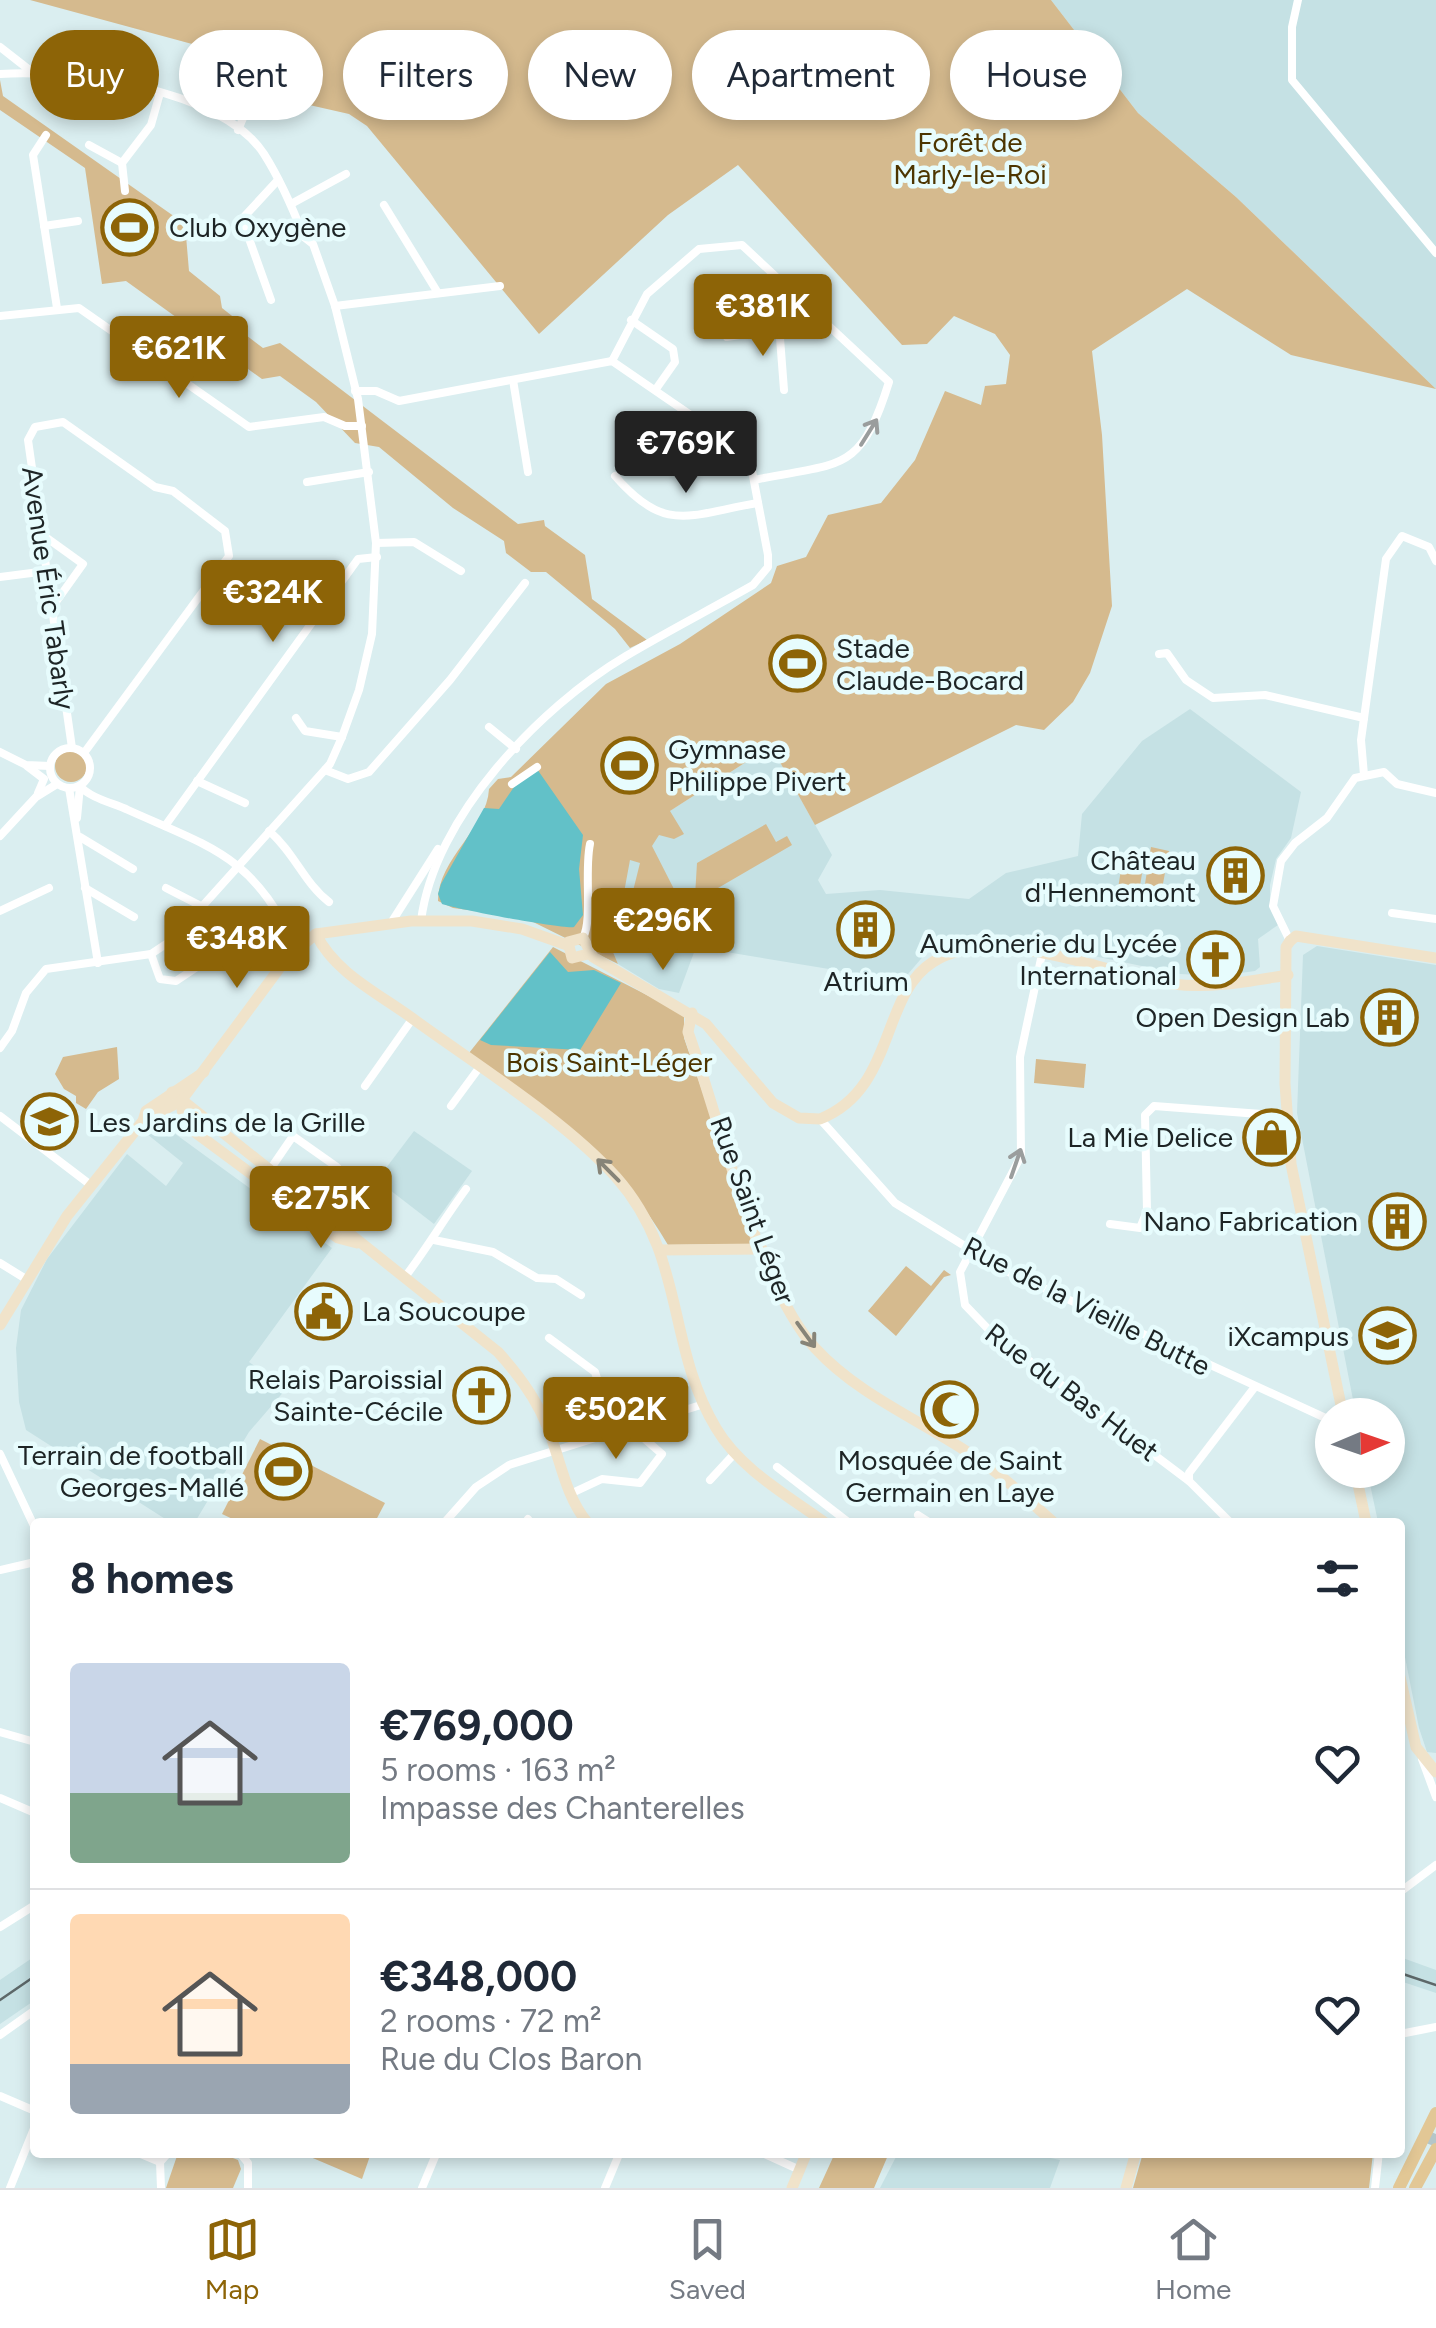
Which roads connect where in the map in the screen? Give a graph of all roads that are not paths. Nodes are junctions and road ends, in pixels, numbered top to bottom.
1 (1298, 0) edge
2 (0, 48) edge
3 (30, 70) edge
4 (30, 72) edge
5 (0, 74) edge
6 (160, 93) joint
7 (242, 120) edge
8 (238, 130) junction
9 (46, 135) dead end
10 (89, 146) dead end
11 (122, 163) junction
12 (346, 174) dead end
13 (278, 180) junction
14 (125, 190) dead end
15 (291, 204) junction
16 (384, 206) dead end
17 (78, 220) dead end
18 (44, 226) junction
19 (1436, 253) edge
20 (500, 286) dead end
21 (438, 293) junction
22 (802, 299) junction
23 (271, 300) dead end
24 (335, 306) junction
25 (57, 308) junction
26 (0, 316) edge
27 (631, 320) junction
28 (779, 325) junction
29 (727, 337) dead end
30 (612, 361) junction
31 (513, 380) junction
32 (656, 390) junction
33 (784, 390) dead end
34 (355, 391) junction
35 (362, 426) junction
36 (370, 472) junction
37 (528, 472) dead end
38 (615, 476) dead end
39 (754, 480) junction
40 (307, 482) dead end
41 (758, 503) junction
42 (40, 533) junction
43 (376, 543) junction
44 (377, 557) junction
45 (1436, 561) edge
46 (47, 570) junction
47 (461, 571) dead end
48 (0, 577) edge
49 (525, 583) dead end
50 (52, 607) junction
51 (1159, 654) dead end
52 (442, 688) junction
53 (452, 696) dead end
54 (296, 718) dead end
55 (1364, 718) junction
56 (489, 727) dead end
57 (342, 737) junction
58 (72, 748) junction
59 (516, 749) junction
60 (0, 752) edge
61 (84, 752) junction
62 (26, 765) junction
63 (536, 767) dead end
64 (325, 770) junction
65 (48, 773) junction
66 (1364, 776) junction
67 (88, 779) junction
68 (197, 781) junction
69 (57, 784) junction
70 (512, 784) dead end
71 (74, 787) junction
72 (1436, 792) edge
73 (36, 797) junction
74 (101, 797) junction
75 (245, 804) dead end
76 (165, 826) junction
77 (270, 830) junction
78 (0, 836) edge
79 (80, 838) junction
80 (590, 844) dead end
81 (438, 850) dead end
82 (239, 863) junction
83 (133, 869) dead end
84 (49, 888) dead end
85 (85, 888) junction
86 (166, 888) dead end
87 (329, 902) dead end
88 (203, 907) junction
89 (0, 911) edge
90 (1392, 913) dead end
91 (134, 917) dead end
92 (421, 920) junction
93 (1436, 920) edge
94 (391, 923) junction
95 (586, 933) junction
96 (316, 934) junction
97 (1290, 941) junction
98 (300, 945) junction
99 (567, 945) junction
100 (248, 948) dead end
101 (152, 954) junction
102 (588, 954) junction
103 (1042, 954) junction
104 (1436, 958) edge
105 (98, 962) junction
106 (1288, 975) junction
107 (692, 1013) junction
108 (413, 1018) junction
109 (0, 1048) edge
110 (479, 1068) junction
111 (204, 1072) junction
112 (365, 1086) dead end
113 (193, 1088) junction
114 (451, 1106) dead end
115 (184, 1110) junction
116 (0, 1116) edge
117 (1288, 1116) junction
118 (820, 1119) junction
119 (148, 1120) junction
120 (337, 1166) dead end
121 (268, 1171) junction
122 (92, 1186) junction
123 (466, 1189) dead end
124 (1110, 1224) dead end
125 (434, 1240) junction
126 (357, 1243) junction
127 (762, 1248) junction
128 (662, 1250) junction
129 (973, 1250) junction
130 (0, 1263) edge
131 (404, 1277) junction
132 (26, 1279) junction
133 (582, 1295) dead end
134 (0, 1325) edge
135 (549, 1338) dead end
136 (1254, 1388) junction
137 (1339, 1398) edge
138 (704, 1404) junction
139 (1315, 1415) edge
140 (638, 1424) junction
141 (614, 1432) junction
142 (556, 1449) junction
143 (735, 1453) junction
144 (0, 1454) edge
145 (777, 1467) dead end
146 (710, 1480) dead end
147 (1190, 1481) junction
148 (1358, 1488) edge
149 (570, 1494) junction
150 (918, 1514) dead end
151 (30, 1518) edge
152 (449, 1518) edge
153 (585, 1518) edge
154 (819, 1518) edge
155 (843, 1518) edge
156 (924, 1518) edge
157 (1049, 1518) edge
158 (1226, 1518) edge
159 (1365, 1518) edge
160 (30, 1563) edge
161 (0, 1570) edge
162 (0, 1732) edge
163 (1406, 1732) edge
164 (30, 1741) edge
165 (1422, 1758) junction
166 (1436, 1772) edge
167 (1436, 1797) edge
168 (0, 1798) edge
169 (30, 1811) edge
170 (1436, 1865) edge
171 (1405, 1889) edge
172 (30, 1908) edge
173 (0, 1927) edge
174 (30, 2014) edge
175 (1436, 2027) edge
176 (1405, 2033) edge
177 (0, 2035) edge
178 (0, 2096) edge
179 (30, 2109) edge
180 (1436, 2113) edge
181 (30, 2138) edge
182 (1433, 2138) edge
183 (150, 2158) edge
184 (164, 2158) edge
185 (243, 2158) edge
186 (434, 2158) edge
187 (618, 2158) edge
188 (773, 2158) edge
189 (805, 2158) edge
190 (1134, 2158) edge
191 (1378, 2158) edge
192 (160, 2162) junction
193 (1436, 2167) edge
194 (800, 2170) junction
195 (10, 2188) edge
196 (161, 2188) edge
197 (248, 2188) edge
198 (422, 2188) edge
199 (606, 2188) edge
200 (792, 2188) edge
201 (1126, 2188) edge
202 (1375, 2188) edge
203 (1400, 2188) edge
204 (1412, 2188) edge
205 (1424, 2188) edge

1 - 19 street
2 - 3 street
4 - 5 street
6 - 8 street
6 - 11 street
7 - 8 street
8 - 13 street
9 - 18 street
10 - 11 street
11 - 14 street
12 - 15 street
13 - 15 street
13 - 23 street
15 - 24 street
16 - 21 street
17 - 18 street
18 - 25 street
20 - 21 street
21 - 24 street
22 - 27 street
22 - 28 street
39 -> 22 street
24 - 34 street
25 - 26 street
25 - 35 street
27 - 30 street
27 - 32 street
28 - 29 street
28 - 33 street
30 - 31 street
30 - 32 street
31 - 34 street
31 - 37 street
32 - 39 street
34 - 35 street
35 - 36 street
36 - 40 street
36 - 43 street
38 - 41 street
39 - 41 street
41 - 59 street
42 - 46 street, Avenue Éric Tabarly
42 - 50 street
42 - 61 street, Avenue Éric Tabarly
43 - 44 street
43 - 47 street
44 - 57 street
44 - 68 street
45 - 55 street
46 - 48 street
46 - 50 street, Avenue Éric Tabarly
49 - 52 street
50 - 58 street, Avenue Éric Tabarly
51 - 55 street
52 - 53 street
52 - 64 street
54 - 57 street
55 - 66 street
56 - 59 street
57 - 64 street
58 - 61 street
58 - 65 street
59 - 92 street
60 - 62 street
61 - 67 street
62 - 65 street
62 - 65 street
63 - 70 street
64 - 77 street
65 - 69 street
65 - 73 street
66 - 72 street
66 - 97 street
67 - 71 street
67 - 74 street
68 - 75 street
68 - 76 street
69 - 71 street
69 - 73 street
71 - 74 street
71 - 79 street
73 - 78 street
74 - 76 street
76 - 82 street
77 - 82 street
77 - 87 street
79 - 83 street
79 - 85 street
80 - 95 street
81 - 94 street
82 - 88 street
82 - 98 street
84 - 89 street
85 - 91 street
85 - 105 street
86 - 88 street
88 - 101 street
90 - 93 street
92 - 94 street
92 - 99 street
94 - 96 street
95 - 99 street
95 - 102 street
96 - 98 street
96 - 108 street
97 - 104 street
97 - 106 street
98 - 111 street
99 - 102 street
100 - 101 street
101 - 105 street
102 - 107 street
103 - 106 street
103 - 118 street
129 -> 103 street, Rue du Bas Huet
105 - 109 street
106 - 117 street
107 - 118 street
107 - 127 street, Rue Saint Léger
108 - 110 street
108 - 112 street
110 - 114 street
128 -> 110 street
111 - 113 street
111 - 115 street
113 - 115 street
113 - 115 street
115 - 119 street
115 - 119 street
115 - 121 street
115 - 126 street
116 - 122 street
117 - 124 street
117 - 137 street
118 - 129 street, Rue de la Vieille Butte
119 - 122 street
120 - 121 street
121 - 126 street
122 - 132 street
123 - 125 street
125 - 131 street
125 - 133 street
126 - 131 street
127 - 128 street
127 -> 157 street, Rue Saint Léger
128 - 138 street
129 - 136 street, Rue de la Vieille Butte
129 - 147 street, Rue du Bas Huet
130 - 132 street
131 - 142 street
132 - 134 street
135 - 141 street
136 - 139 street, Rue de la Vieille Butte
136 - 147 street
138 - 140 street
138 - 143 street
140 - 141 street
140 - 149 street
141 - 142 street
142 - 149 street
142 - 152 street
143 - 146 street
143 - 154 street
144 - 151 street
145 - 155 street
147 - 158 street, Rue du Bas Huet
148 - 159 street
149 - 153 street
150 - 156 street
160 - 161 street
162 - 164 street
163 - 165 street
165 - 166 street
165 - 167 street
168 - 169 street
170 - 171 street
172 - 173 street
174 - 177 street
175 - 176 street
178 - 179 street
180 - 182 main road
181 - 195 street
182 - 203 main road
182 - 204 main road
183 - 192 street
184 - 192 street
185 - 197 street
186 - 198 street
187 - 199 street
188 - 194 street
189 - 194 street
190 - 201 street
191 - 202 street
192 - 196 street
193 - 205 main road
194 - 200 street

